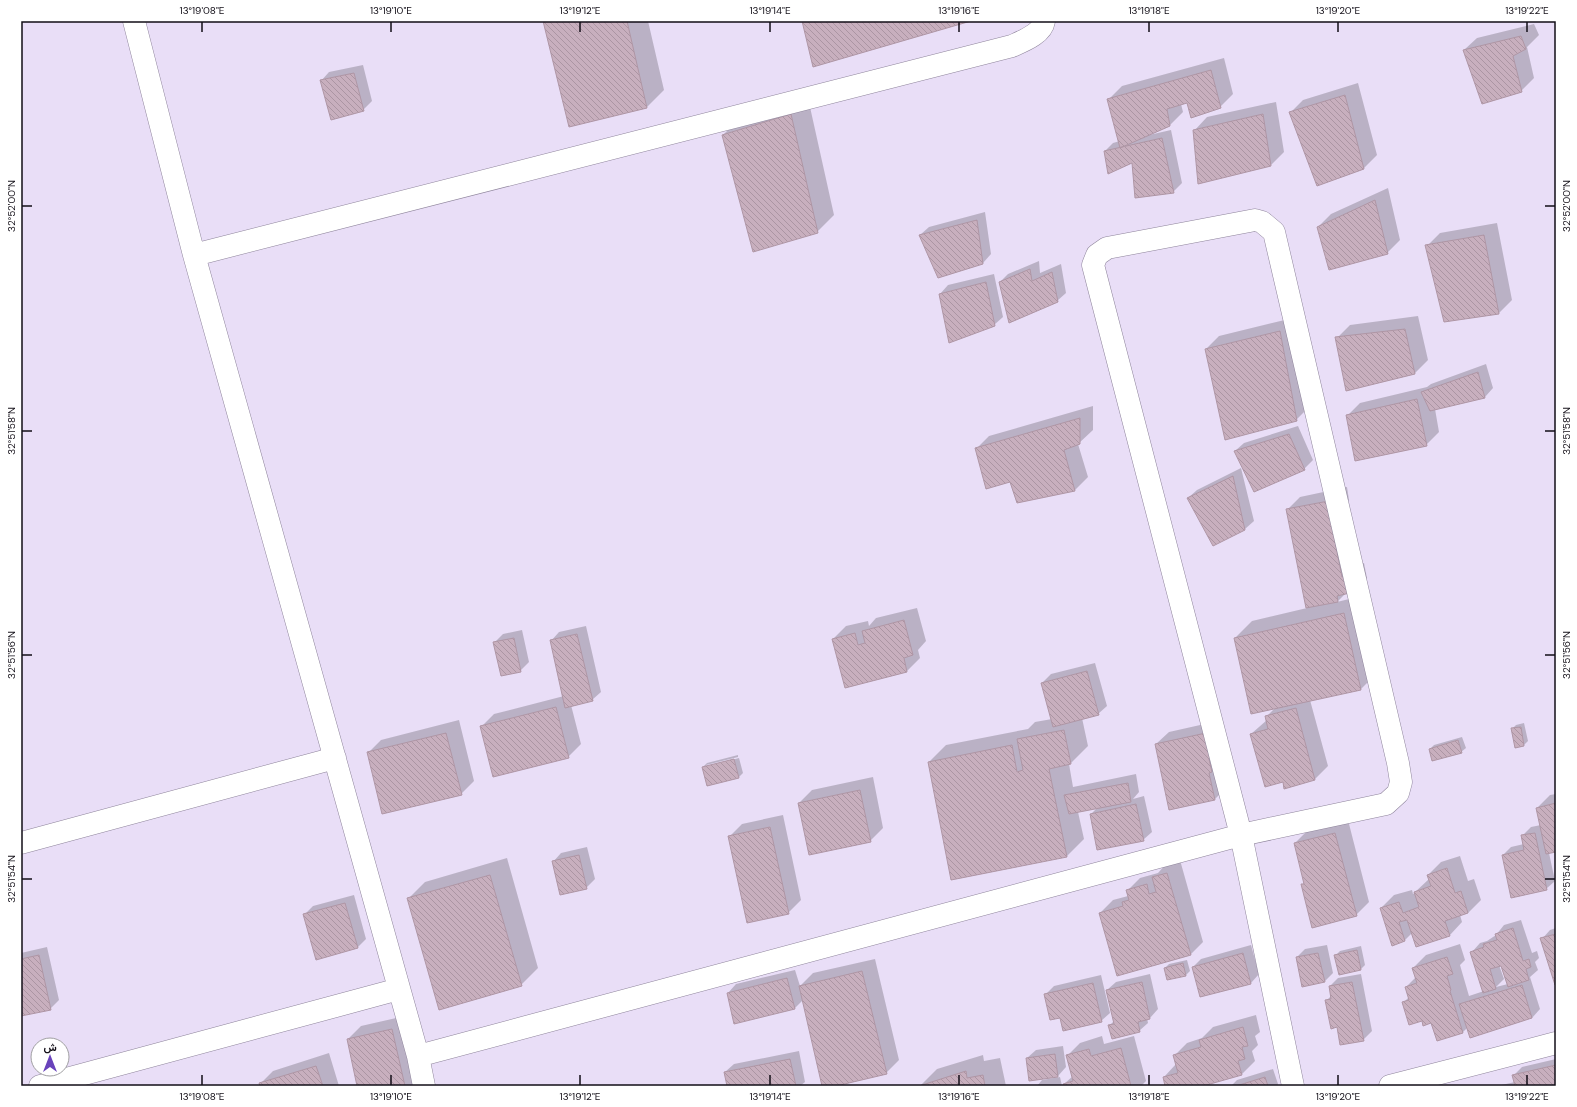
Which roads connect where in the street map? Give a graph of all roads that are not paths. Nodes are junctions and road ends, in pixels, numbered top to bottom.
1 (134, 21) edge
2 (1044, 21) edge
3 (194, 255) junction
4 (335, 758) junction
5 (1241, 836) junction
6 (21, 843) edge
7 (399, 989) junction
8 (1556, 1043) edge
9 (418, 1056) junction
10 (40, 1086) edge
11 (424, 1086) edge
12 (1293, 1086) edge
13 (1390, 1086) edge

1 - 3 street
2 - 3 street
3 - 4 street
4 - 6 street
4 - 7 street
5 - 5 street
5 - 9 street
5 - 12 street
7 - 9 street
7 - 10 street
8 - 13 street
9 - 11 street

